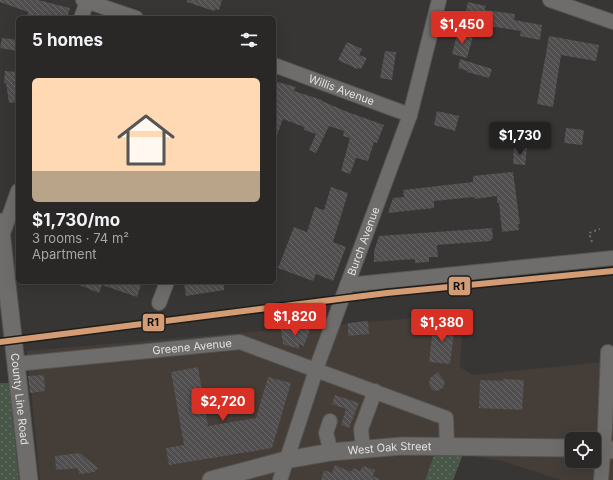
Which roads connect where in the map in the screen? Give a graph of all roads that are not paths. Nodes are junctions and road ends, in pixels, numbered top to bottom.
1 (439, 0) edge
2 (550, 0) edge
3 (85, 1) edge
4 (81, 16) edge
5 (130, 16) edge
6 (613, 22) edge
7 (276, 66) edge
8 (410, 115) junction
9 (16, 195) edge
10 (1, 229) edge
11 (613, 258) edge
12 (166, 284) edge
13 (347, 285) junction
14 (159, 303) dead end
15 (608, 352) dead end
16 (16, 364) junction
17 (316, 369) junction
18 (375, 391) junction
19 (330, 421) dead end
20 (447, 446) junction
21 (565, 448) edge
22 (363, 449) junction
23 (604, 449) edge
24 (331, 452) junction
25 (286, 460) junction
26 (29, 480) edge
27 (211, 480) edge
28 (280, 480) edge
29 (601, 480) edge

1 - 8 street, Burch Avenue
2 - 6 street
3 - 4 street
3 - 5 street
7 - 8 street, Willis Avenue
8 - 13 street, Burch Avenue
9 - 10 street
10 - 16 main road, County Line Road
11 - 13 street
12 - 14 street
13 - 17 street, Burch Avenue
15 - 23 street
16 - 17 street, Greene Avenue
16 - 26 main road, County Line Road
17 - 18 street, Greene Avenue
17 - 25 street, Burch Avenue
18 - 20 street, Greene Avenue
18 - 22 street
19 - 24 street
20 - 21 main road, West Oak Street
20 - 22 main road, West Oak Street
22 - 24 main road, West Oak Street
23 - 29 street
24 - 25 main road, West Oak Street
25 - 27 main road, West Oak Street
25 - 28 street, Burch Avenue

